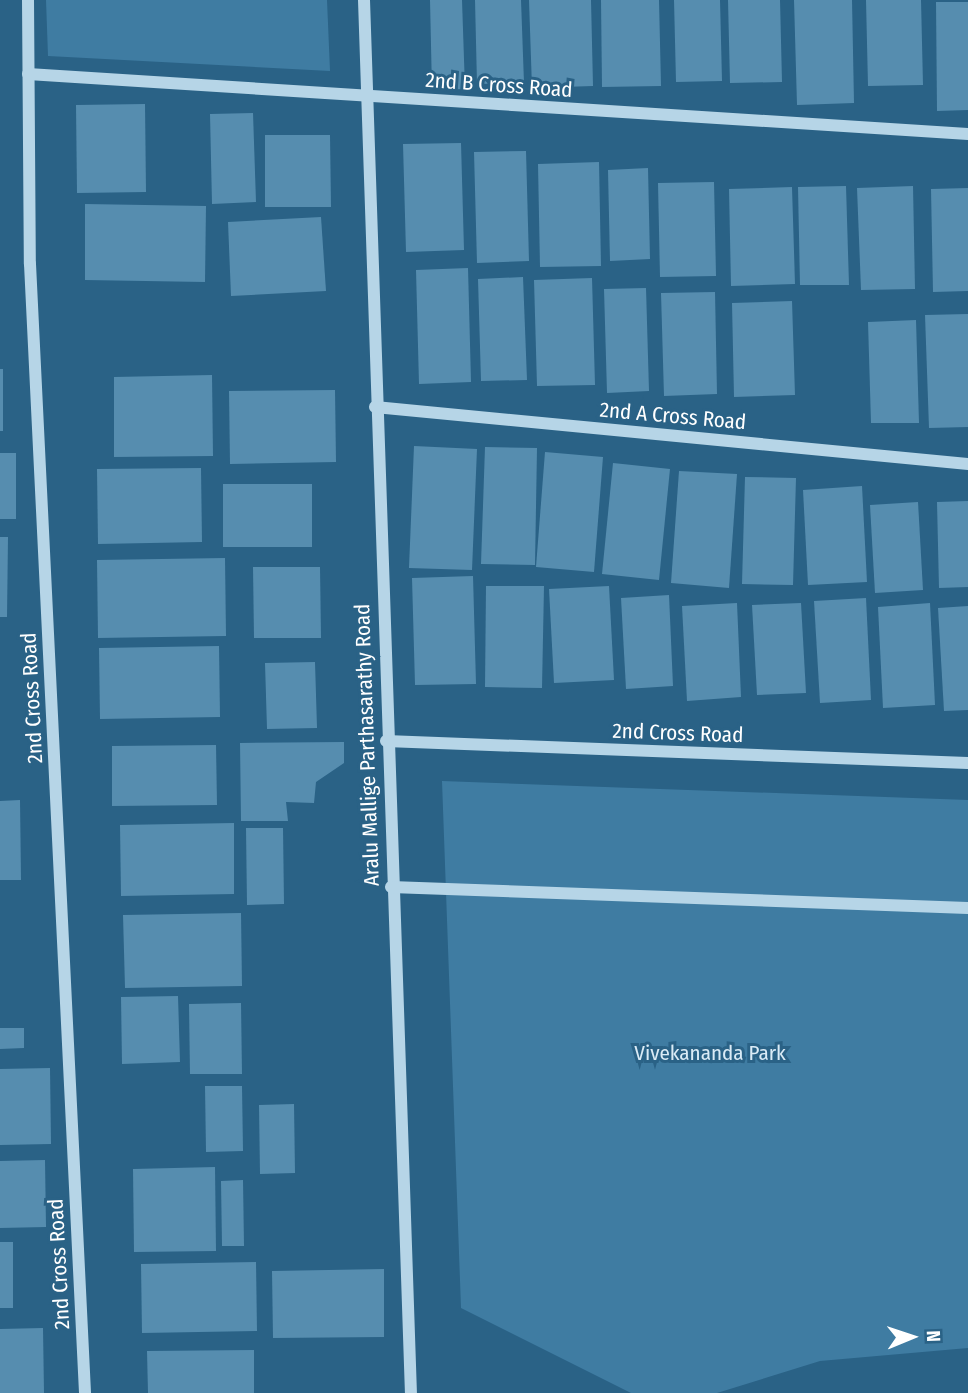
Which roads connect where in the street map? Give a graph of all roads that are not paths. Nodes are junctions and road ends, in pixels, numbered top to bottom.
1 (28, 0) edge
2 (364, 0) edge
3 (28, 74) junction
4 (364, 95) junction
5 (968, 134) edge
6 (375, 407) junction
7 (968, 464) edge
8 (386, 741) junction
9 (968, 763) edge
10 (391, 887) junction
11 (968, 908) edge
12 (414, 1391) edge
13 (85, 1393) edge

1 - 3 street, 2nd Cross Road
2 - 4 street, Aralu Mallige Parthasarathy Road
3 - 4 street, 2nd B Cross Road
3 - 13 street, 2nd Cross Road
4 - 5 street, 2nd B Cross Road
4 - 6 street, Aralu Mallige Parthasarathy Road
6 - 7 street, 2nd A Cross Road
6 - 8 street, Aralu Mallige Parthasarathy Road
8 - 9 street, 2nd Cross Road
8 - 10 street, Aralu Mallige Parthasarathy Road
10 - 11 street
10 - 12 street, Aralu Mallige Parthasarathy Road

